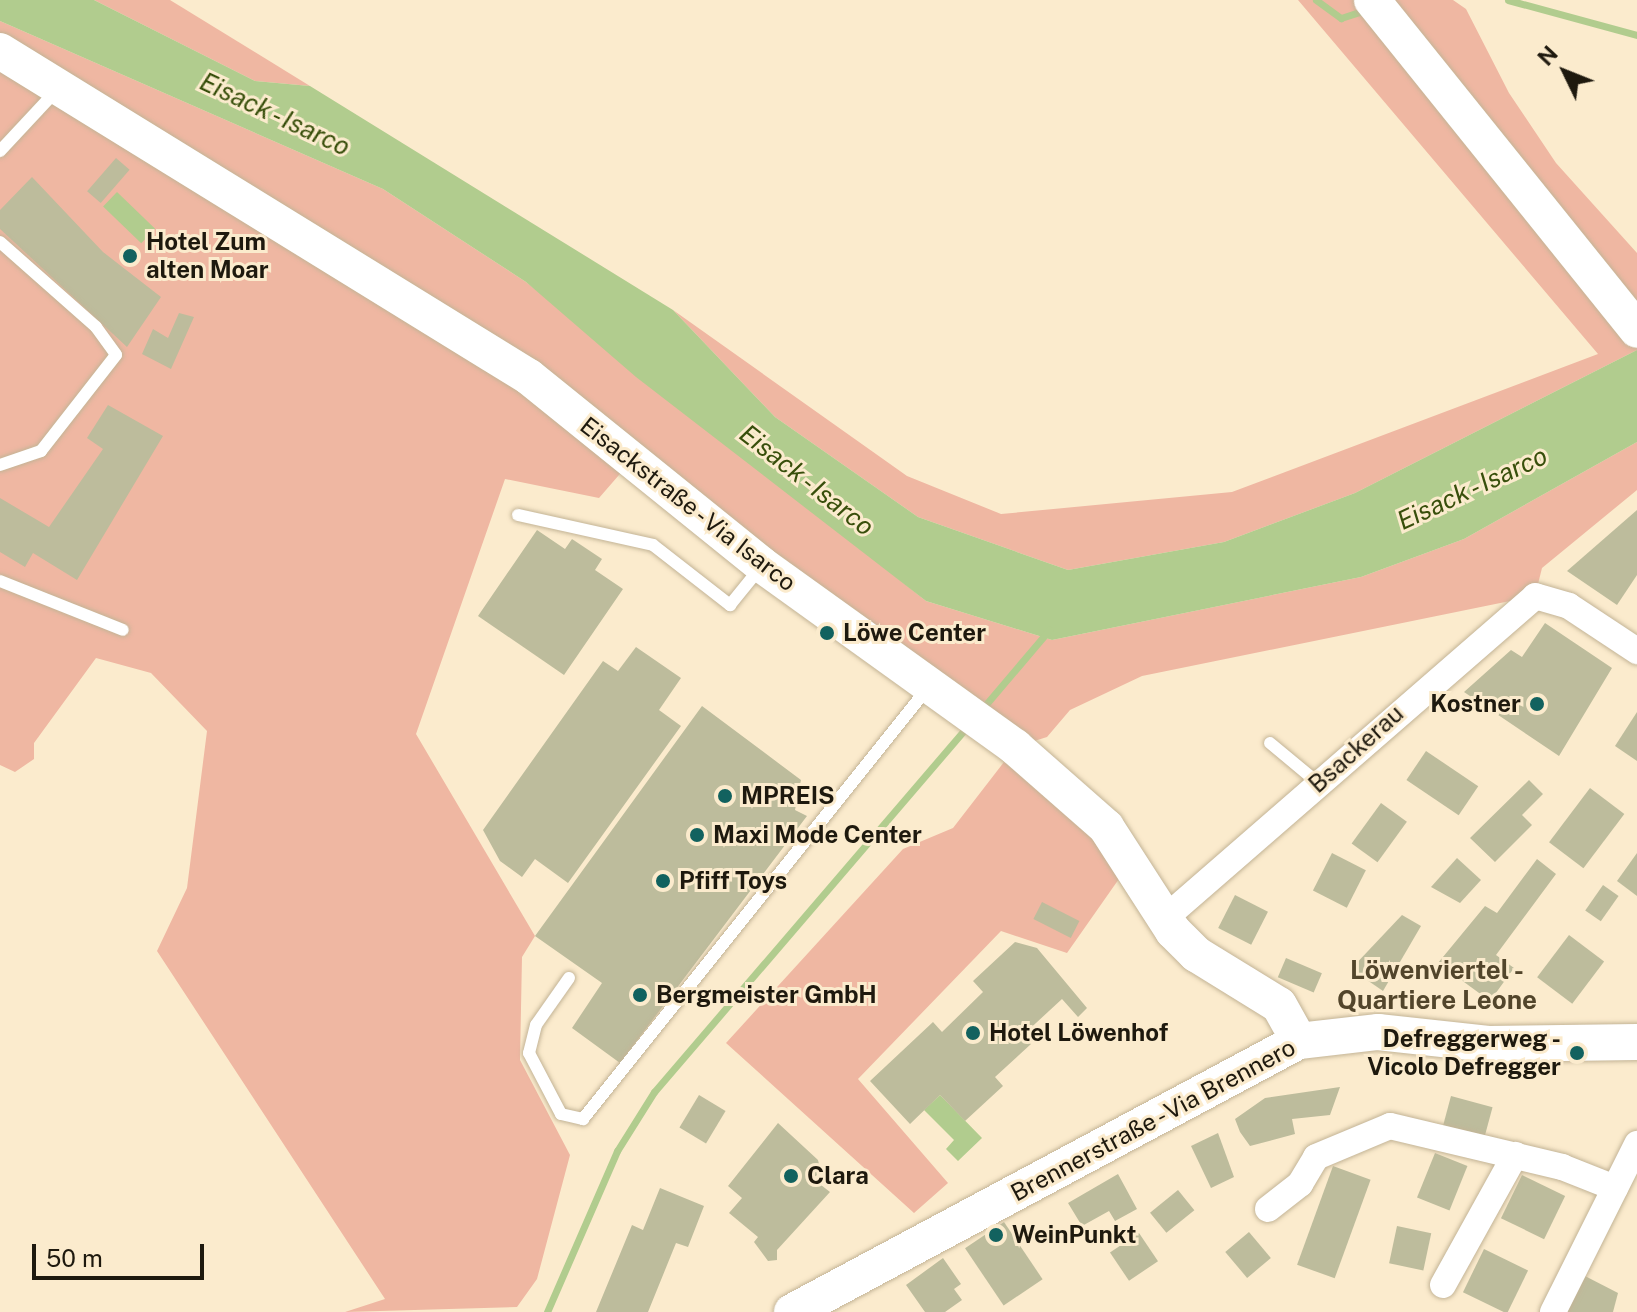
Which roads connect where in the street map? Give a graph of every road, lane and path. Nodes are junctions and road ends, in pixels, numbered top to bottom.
1 (1372, 0) edge
2 (0, 51) edge
3 (61, 86) junction
4 (0, 151) edge
5 (0, 242) edge
6 (1632, 323) edge
7 (0, 465) edge
8 (518, 515) dead end
9 (762, 565) junction
10 (0, 581) edge
11 (123, 630) dead end
12 (1637, 651) edge
13 (936, 691) junction
14 (1270, 743) dead end
15 (1312, 788) junction
16 (1164, 919) junction
17 (569, 978) dead end
18 (1299, 1041) junction
19 (1637, 1042) edge
20 (1637, 1144) edge
21 (1515, 1155) junction
22 (1615, 1188) junction
23 (1268, 1209) dead end
24 (1443, 1285) dead end
25 (792, 1312) edge
26 (1553, 1312) edge

1 - 6 street
2 - 3 street, Eisackstraße - Via Isarco
3 - 4 lane
3 - 9 street, Eisackstraße - Via Isarco
5 - 7 lane
8 - 9 lane
9 - 13 street, Eisackstraße - Via Isarco
10 - 11 lane
12 - 15 street, Bsackerau
13 - 16 street, Eisackstraße - Via Isarco
13 - 17 lane
14 - 15 lane
15 - 16 street, Bsackerau
16 - 18 street, Eisackstraße - Via Isarco
18 - 19 street, Brennerstraße - Via Brennero
18 - 25 street, Brennerstraße - Via Brennero
20 - 22 street
21 - 22 street
21 - 23 street
21 - 24 street
22 - 26 street

